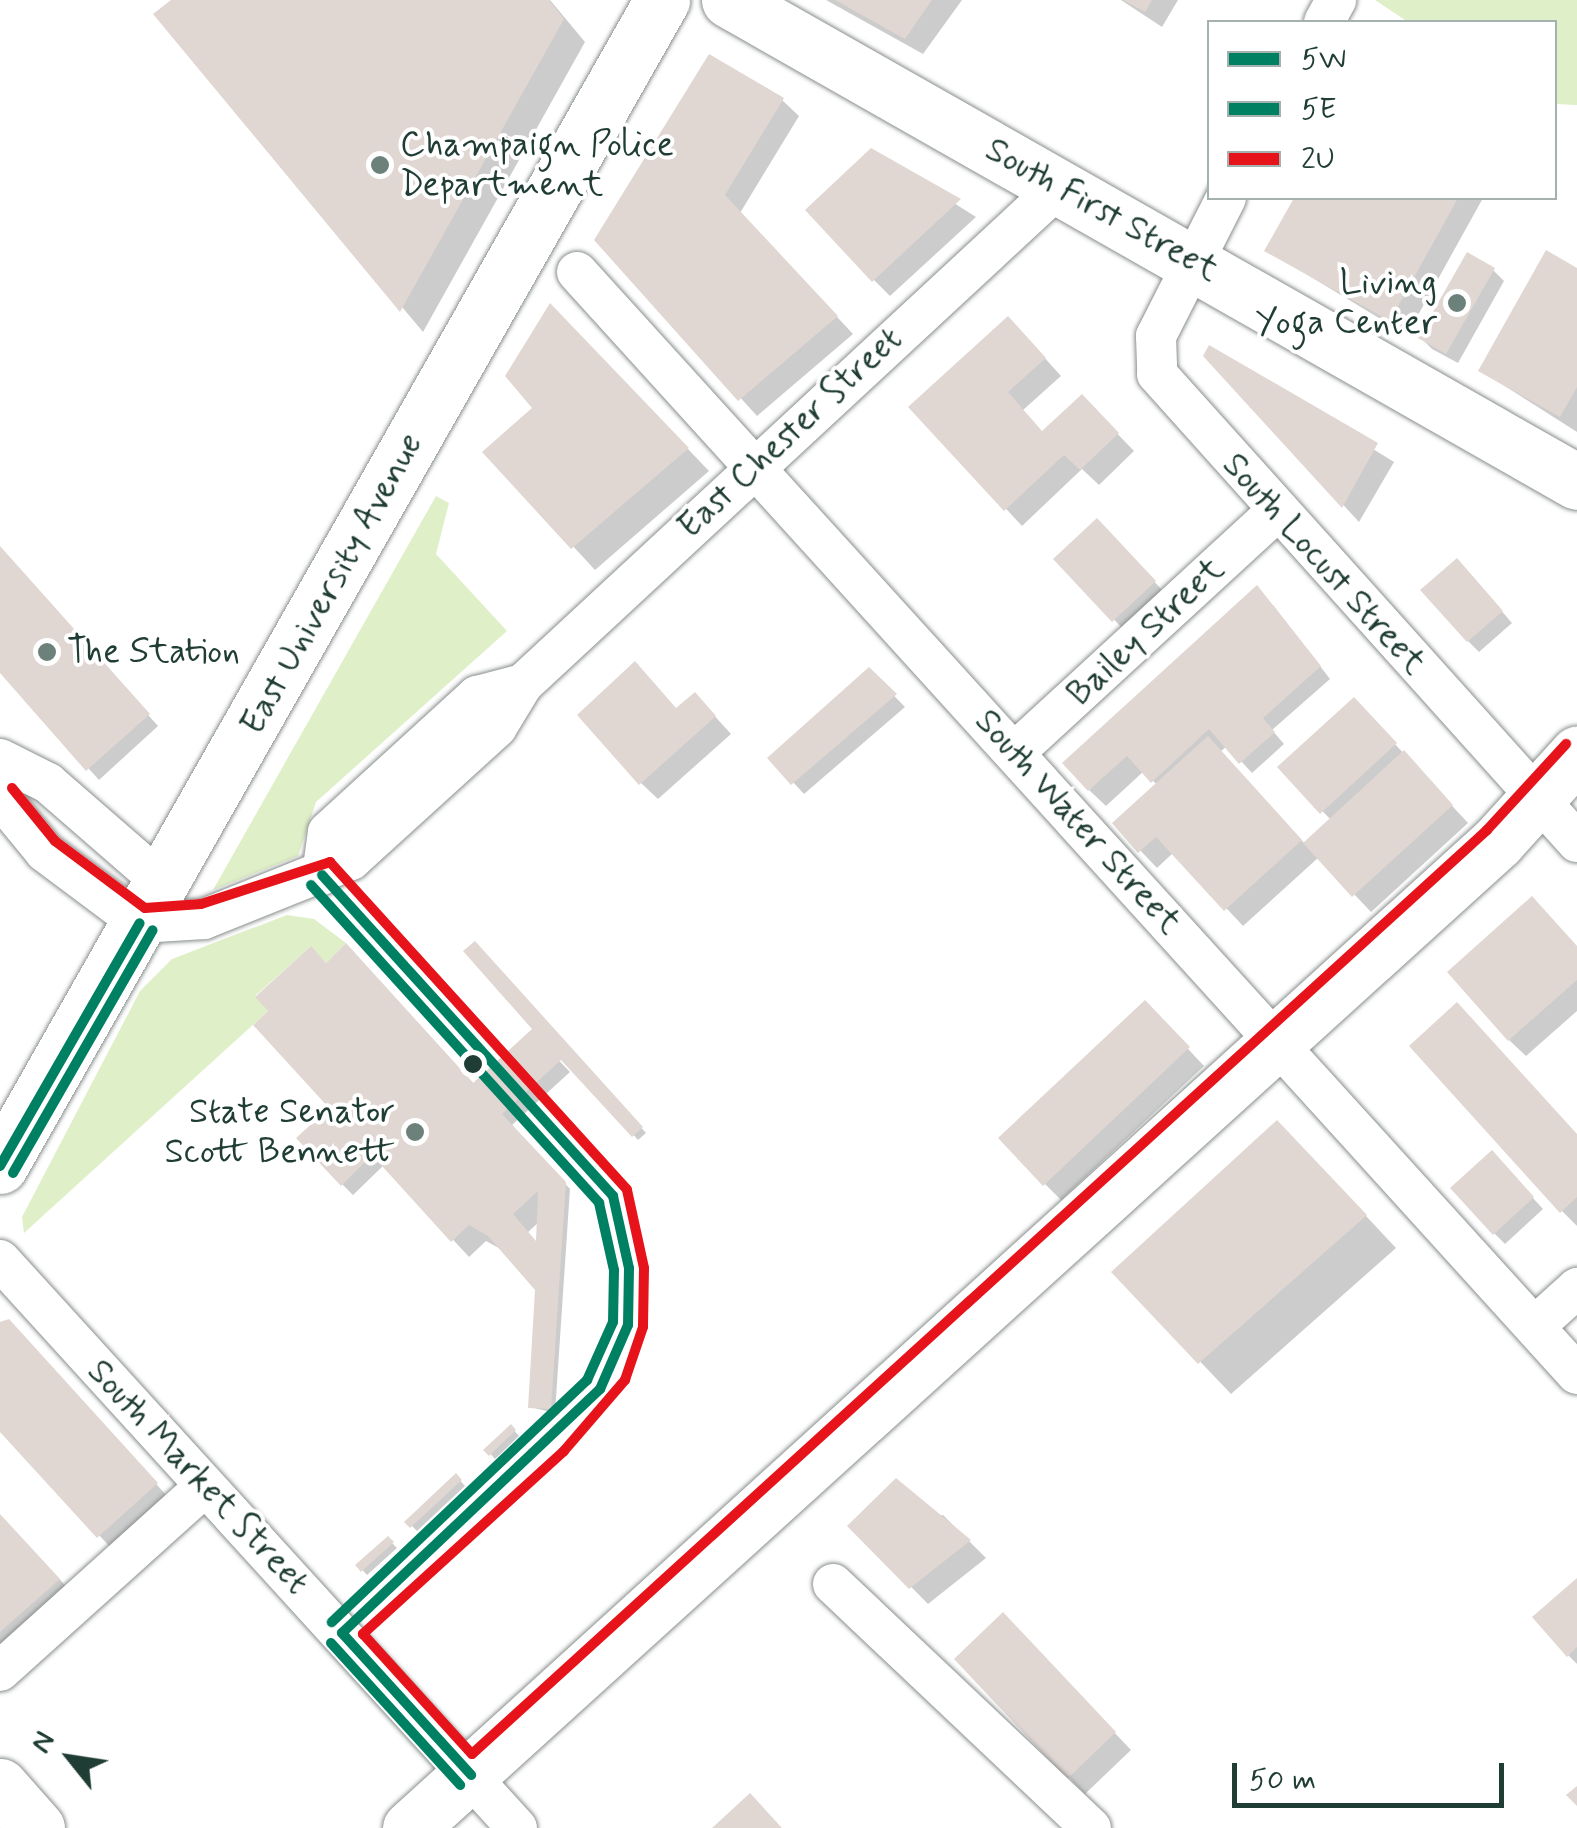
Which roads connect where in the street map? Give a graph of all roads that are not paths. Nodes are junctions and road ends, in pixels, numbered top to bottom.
1 (662, 0) edge
2 (730, 0) edge
3 (1060, 186) junction
4 (1225, 200) edge
5 (1192, 260) junction
6 (577, 272) dead end
7 (754, 465) junction
8 (1577, 482) edge
9 (1276, 511) junction
10 (1016, 752) junction
11 (1577, 754) edge
12 (0, 759) edge
13 (0, 798) edge
14 (1540, 800) junction
15 (1577, 842) edge
16 (152, 903) junction
17 (1276, 1040) junction
18 (0, 1166) edge
19 (0, 1260) edge
20 (1577, 1288) edge
21 (1535, 1326) junction
22 (1577, 1374) edge
23 (204, 1487) junction
24 (833, 1584) dead end
25 (0, 1672) edge
26 (470, 1774) junction
27 (0, 1786) edge
28 (37, 1828) edge
29 (410, 1828) edge
30 (517, 1828) edge
31 (1092, 1828) edge

1 - 16 street, East University Avenue
2 - 3 street, South First Street
3 - 5 street, South First Street
3 - 7 street, East Chester Street
4 - 5 street, South Locust Street
5 - 8 street, South First Street
5 - 9 street, South Locust Street
6 - 7 street, South Water Street
7 - 10 street, South Water Street
7 - 16 street, East Chester Street
9 - 10 street, Bailey Street
9 - 14 street, South Locust Street
10 - 17 street, South Water Street
11 - 14 street
12 - 16 street
13 - 16 street
14 - 15 street, South Locust Street
14 - 17 street
16 - 18 street, East University Avenue
17 - 21 street, South Water Street
17 - 26 street
19 - 23 street, South Market Street
20 - 21 street
21 - 22 street, South Water Street
23 - 25 street
23 - 26 street, South Market Street
24 - 31 street
26 - 29 street
26 - 30 street, South Market Street
27 - 28 street

